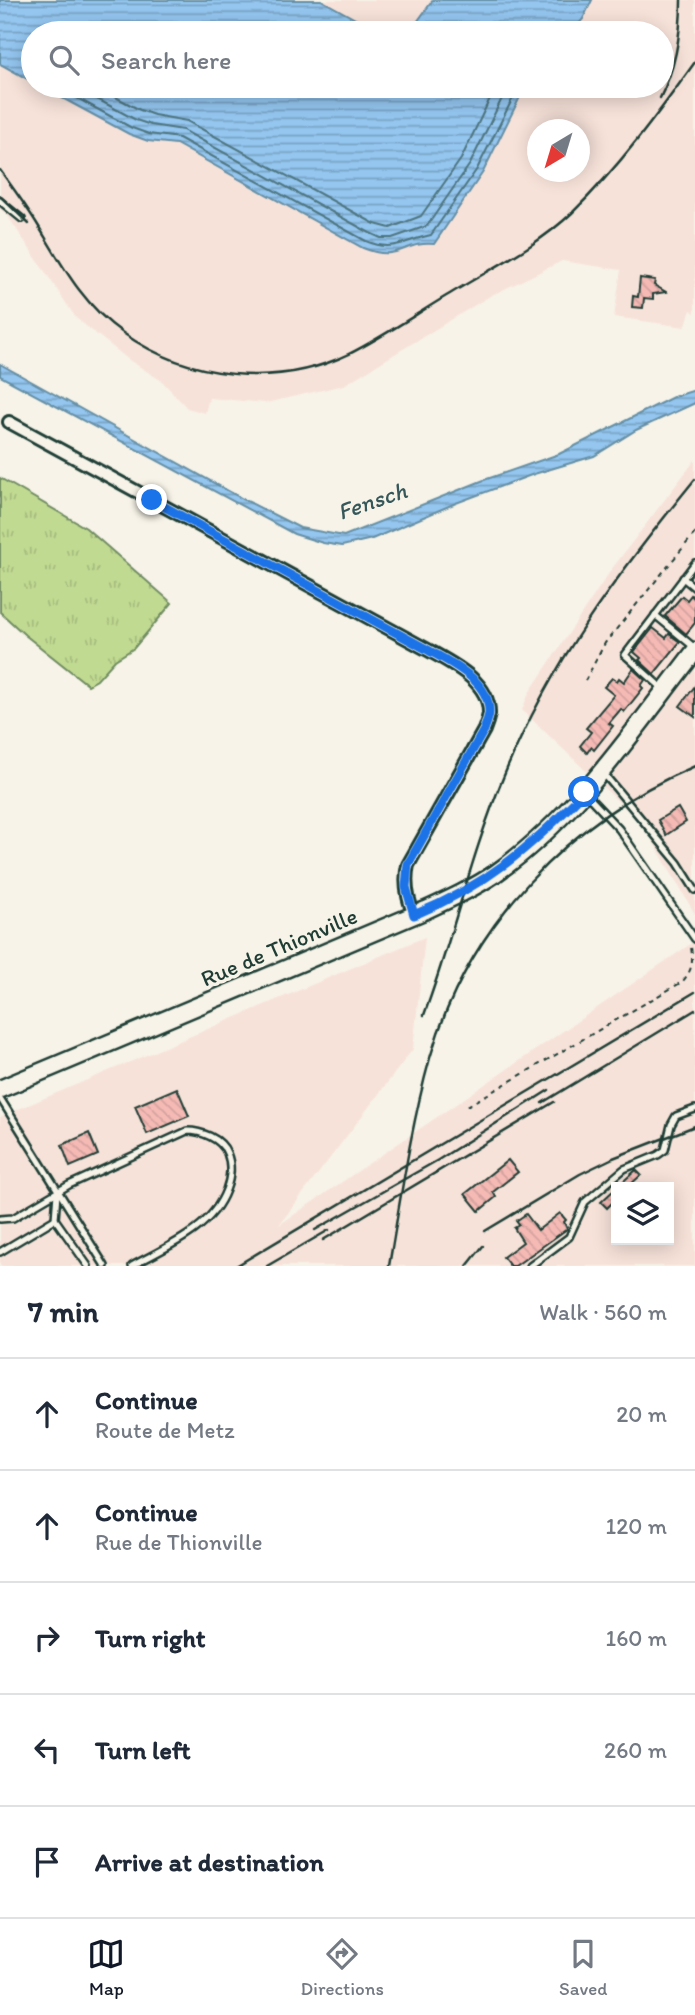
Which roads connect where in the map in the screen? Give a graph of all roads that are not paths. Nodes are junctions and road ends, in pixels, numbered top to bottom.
1 (0, 201) edge
2 (22, 219) dead end
3 (9, 422) dead end
4 (695, 563) edge
5 (683, 579) junction
6 (695, 588) edge
7 (654, 615) junction
8 (695, 649) edge
9 (664, 690) junction
10 (602, 771) junction
11 (584, 792) junction
12 (695, 890) edge
13 (414, 915) junction
14 (695, 939) edge
15 (0, 1089) edge
16 (0, 1098) edge
17 (695, 1109) edge
18 (58, 1191) junction
19 (0, 1219) edge
20 (55, 1219) junction
21 (0, 1252) edge
22 (88, 1266) edge
23 (105, 1266) edge
24 (132, 1266) edge
25 (530, 1266) edge

1 - 2 lane
3 - 13 street
4 - 5 lane
5 - 6 lane
5 - 7 lane
7 - 8 lane
7 - 9 lane
8 - 9 main road, Rue de Thionville
9 - 10 main road, Rue de Thionville
10 - 11 main road, Rue de Thionville
10 - 12 lane
11 - 13 main road, Rue de Thionville
11 - 14 lane
13 - 15 main road, Rue de Thionville
16 - 18 lane
17 - 25 lane
18 - 19 lane
18 - 20 lane
18 - 23 lane
18 - 24 lane
20 - 21 lane
20 - 22 lane

